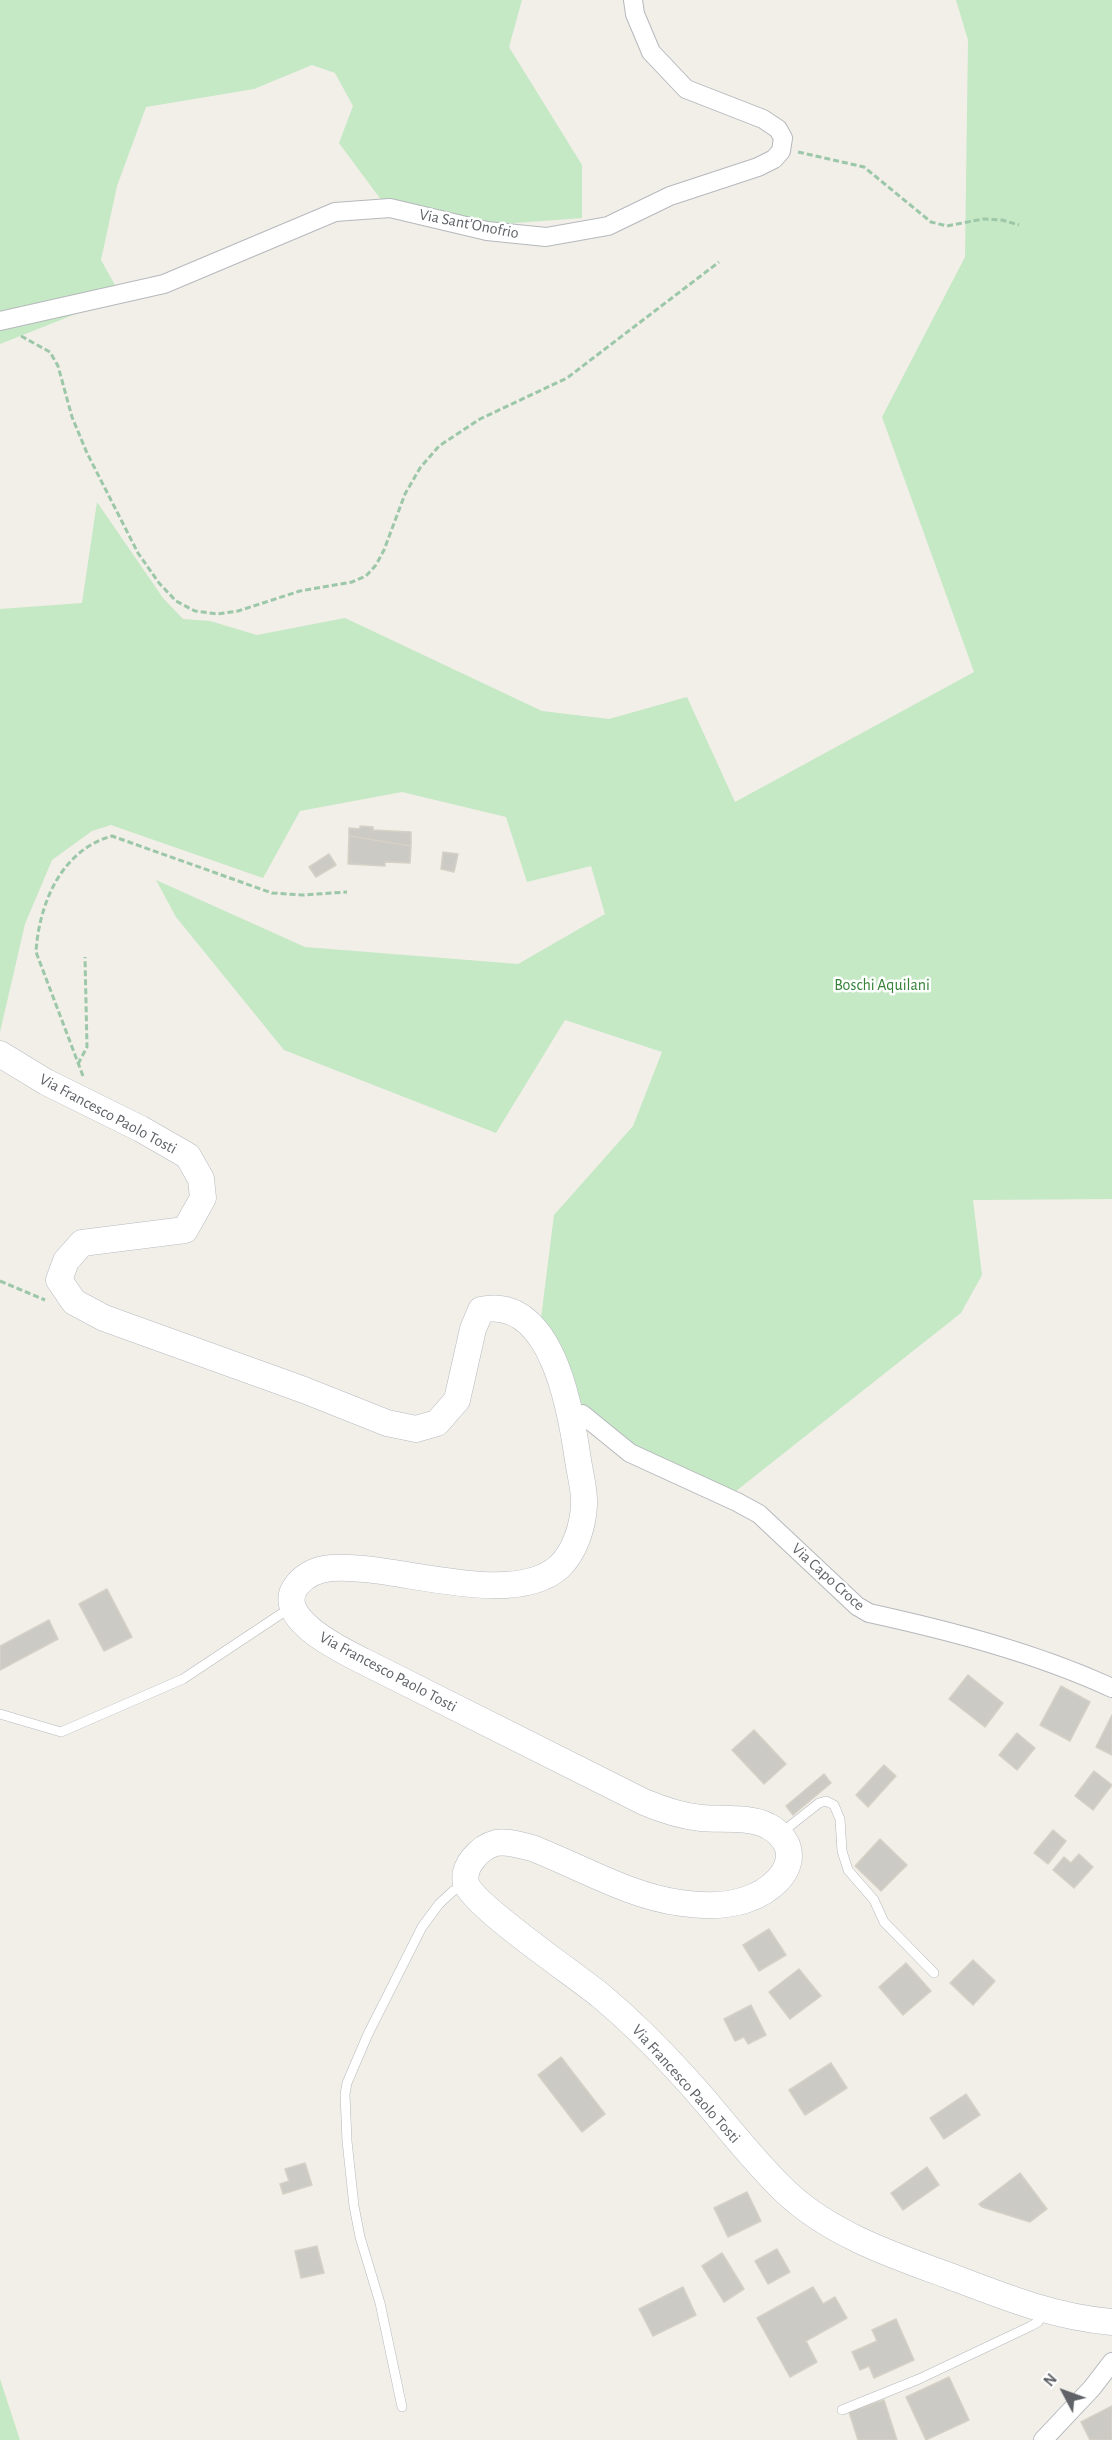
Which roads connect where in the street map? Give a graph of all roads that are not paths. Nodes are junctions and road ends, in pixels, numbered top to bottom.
1 (633, 0) edge
2 (0, 321) edge
3 (0, 1054) edge
4 (571, 1416) junction
5 (293, 1606) junction
6 (1112, 1688) edge
7 (0, 1714) edge
8 (779, 1834) junction
9 (467, 1884) junction
10 (934, 1973) dead end
11 (1044, 2311) junction
12 (1112, 2322) edge
13 (1112, 2362) edge
14 (402, 2407) dead end
15 (842, 2410) dead end
16 (1043, 2440) edge

1 - 2 street, Via Sant'Onofrio
3 - 4 main road, Via Francesco Paolo Tosti
4 - 5 main road
4 - 6 street, Via Capo Croce
5 - 7 lane
5 - 8 main road, Via Francesco Paolo Tosti
8 - 9 main road
8 - 10 lane
9 - 11 main road, Via Francesco Paolo Tosti
9 - 14 lane
11 - 12 main road, Via Francesco Paolo Tosti
11 - 15 lane
13 - 16 street

